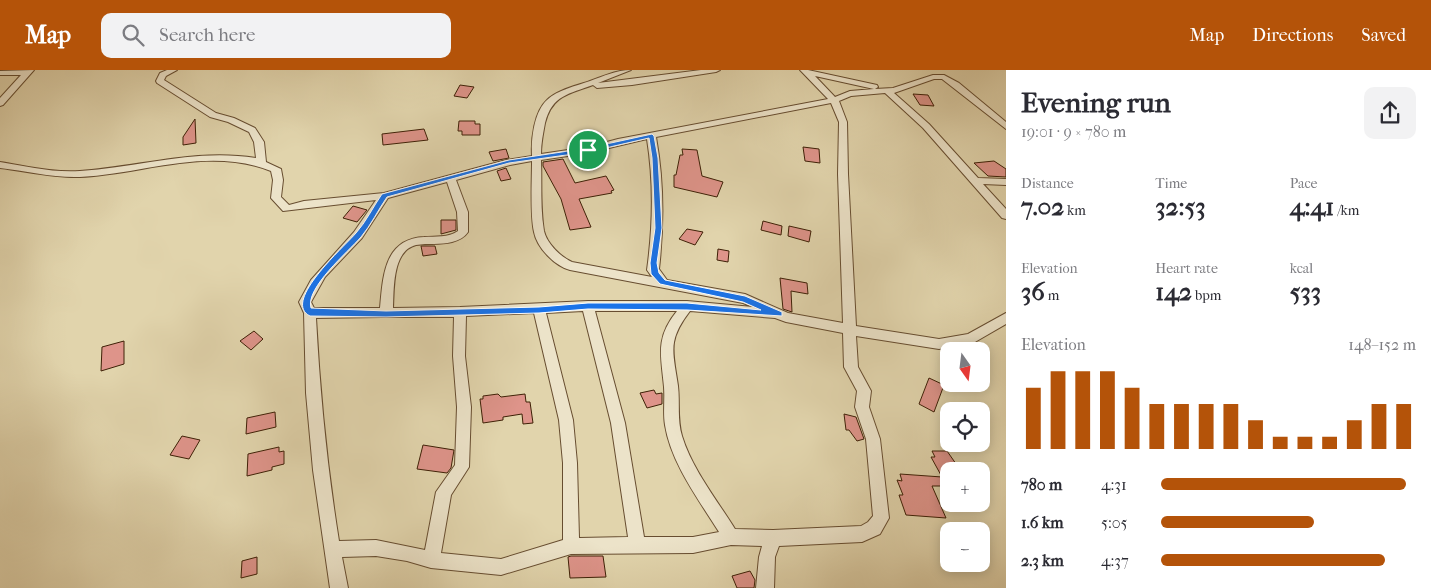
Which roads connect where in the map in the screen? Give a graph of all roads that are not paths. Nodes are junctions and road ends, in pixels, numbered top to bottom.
1 (173, 70) edge
2 (627, 70) edge
3 (716, 70) edge
4 (803, 70) edge
5 (30, 71) edge
6 (0, 73) edge
7 (586, 87) junction
8 (890, 90) junction
9 (834, 100) junction
10 (0, 103) edge
11 (1006, 126) edge
12 (652, 136) junction
13 (536, 158) junction
14 (261, 162) junction
15 (0, 165) edge
16 (450, 177) junction
17 (975, 181) junction
18 (1006, 182) edge
19 (384, 196) junction
20 (1006, 216) edge
21 (663, 282) junction
22 (588, 306) junction
23 (687, 306) junction
24 (539, 310) junction
25 (460, 312) junction
26 (310, 313) junction
27 (386, 314) junction
28 (780, 314) junction
29 (1006, 318) edge
30 (850, 330) junction
31 (731, 537) junction
32 (772, 538) junction
33 (637, 545) junction
34 (571, 546) junction
35 (333, 549) junction
36 (431, 560) junction
37 (339, 588) edge
38 (765, 588) edge

1 - 14 street
2 - 7 street
3 - 7 street
4 - 8 street
4 - 9 street
5 - 6 street
5 - 10 street
7 - 13 street
8 - 9 street
8 - 11 street
8 - 17 street
9 - 12 street
9 - 30 street
12 - 13 street
12 - 21 street
13 - 16 street
13 - 21 street
14 - 15 street
14 - 19 street
16 - 19 street
16 - 27 street
17 - 18 street
17 - 20 street
19 - 26 street
21 - 28 street
22 - 23 street
22 - 24 street
22 - 33 street
23 - 28 street
23 - 31 street
24 - 25 street
24 - 34 street
25 - 27 street
25 - 36 street
26 - 27 street
26 - 35 street
28 - 30 street
29 - 30 street
30 - 32 street
31 - 32 street
31 - 33 street
32 - 38 street
33 - 34 street
34 - 36 street
35 - 36 street
35 - 37 street

